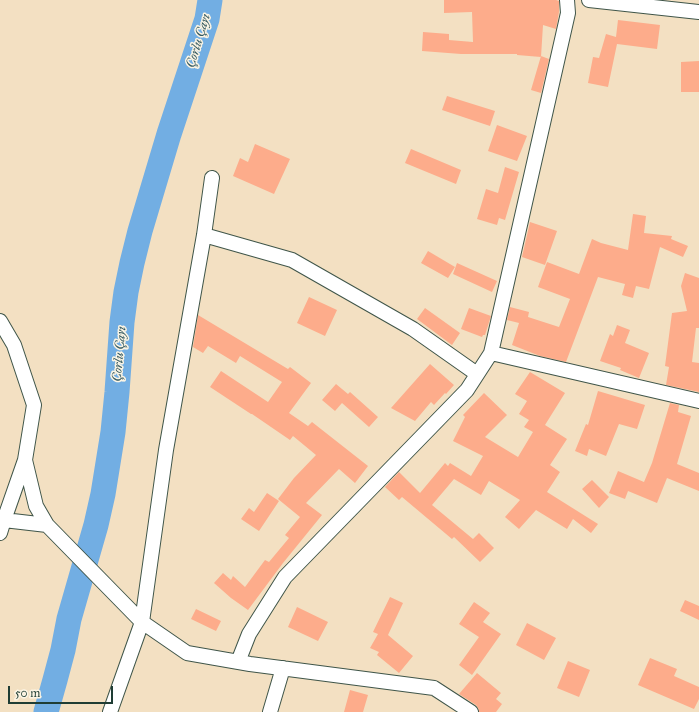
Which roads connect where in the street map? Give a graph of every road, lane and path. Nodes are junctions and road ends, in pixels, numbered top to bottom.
1 (567, 0) edge
2 (589, 0) edge
3 (699, 12) edge
4 (212, 178) dead end
5 (204, 235) junction
6 (0, 321) edge
7 (484, 363) junction
8 (699, 400) edge
9 (26, 460) junction
10 (47, 525) junction
11 (2, 526) edge
12 (142, 622) junction
13 (238, 662) junction
14 (283, 668) junction
15 (110, 712) edge
16 (270, 712) edge
17 (471, 712) edge

1 - 7 street
2 - 3 street
4 - 5 street
5 - 7 street
5 - 12 street
6 - 9 street
7 - 8 street
7 - 13 street
9 - 10 street
9 - 11 street
10 - 11 street
10 - 12 street
12 - 13 street
12 - 15 street
13 - 14 street
14 - 16 street
14 - 17 street

